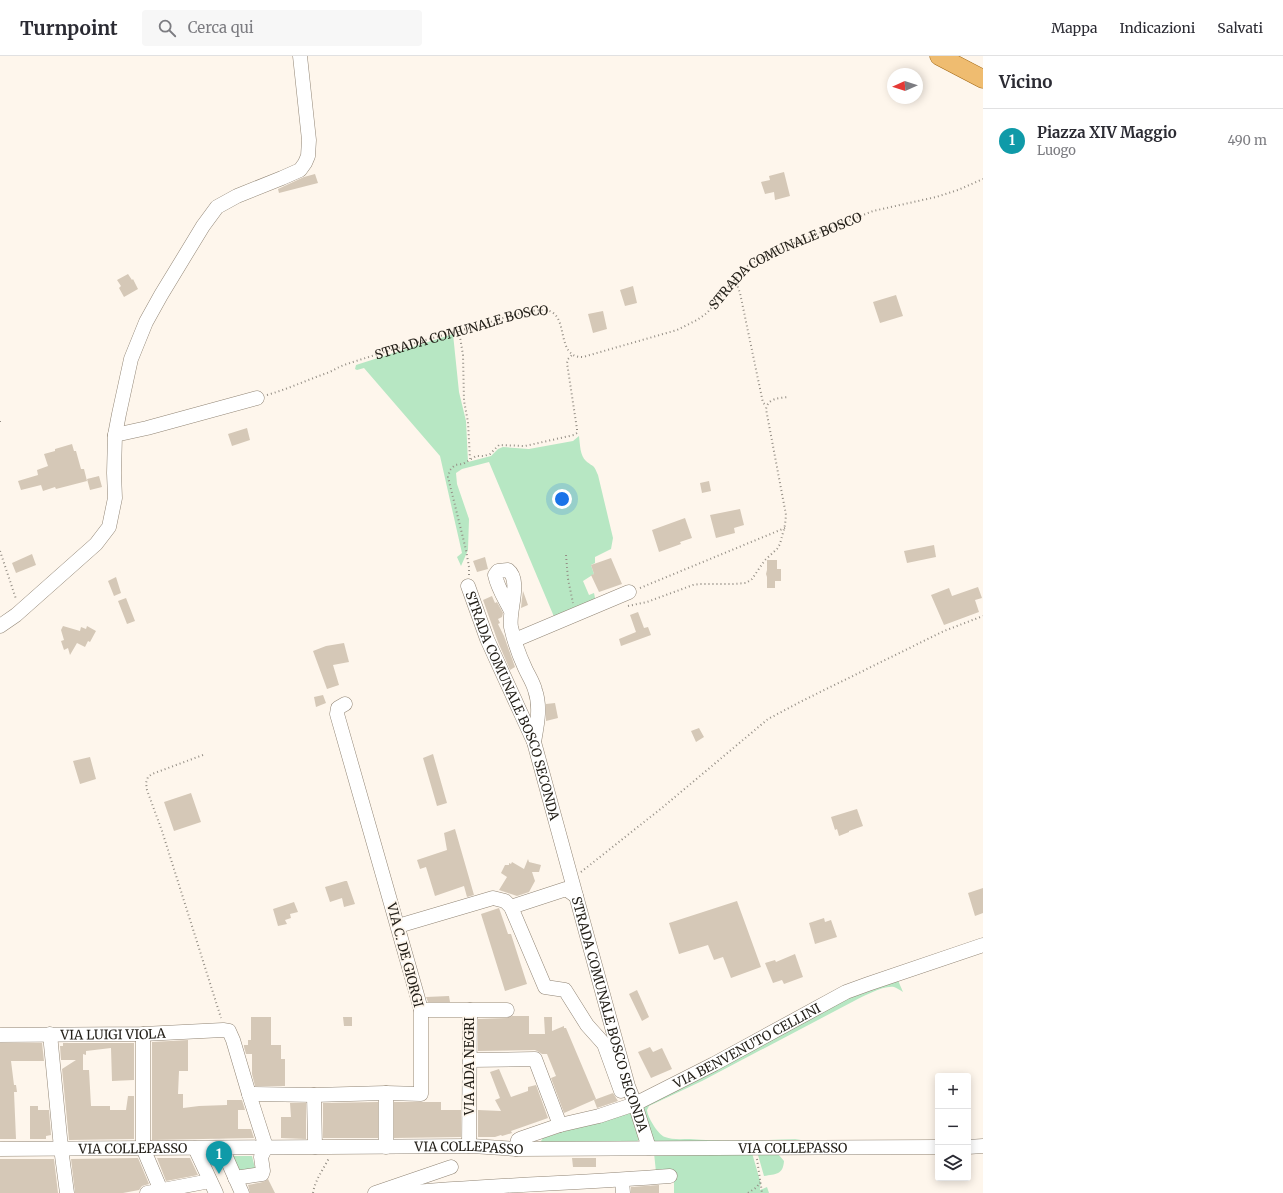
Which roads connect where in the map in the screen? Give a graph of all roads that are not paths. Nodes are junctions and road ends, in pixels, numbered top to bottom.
1 (300, 56) edge
2 (940, 56) edge
3 (983, 79) edge
4 (257, 398) road end
5 (115, 435) junction
6 (468, 586) road end
7 (623, 599) road end
8 (511, 611) dead end
9 (0, 626) edge
10 (515, 640) junction
11 (345, 704) dead end
12 (534, 742) junction
13 (576, 896) junction
14 (511, 907) junction
15 (398, 926) junction
16 (983, 945) edge
17 (421, 1010) junction
18 (470, 1010) junction
19 (507, 1010) dead end
20 (50, 1034) junction
21 (143, 1034) junction
22 (0, 1035) edge
23 (470, 1060) junction
24 (386, 1093) junction
25 (249, 1094) junction
26 (314, 1096) junction
27 (631, 1106) junction
28 (560, 1125) junction
29 (450, 1146) junction
30 (469, 1146) junction
31 (971, 1146) edge
32 (983, 1146) edge
33 (266, 1147) junction
34 (315, 1147) junction
35 (386, 1147) junction
36 (935, 1147) edge
37 (61, 1148) junction
38 (143, 1148) junction
39 (195, 1148) junction
40 (222, 1148) junction
41 (649, 1148) junction
42 (0, 1149) edge
43 (516, 1149) junction
44 (450, 1167) junction
45 (670, 1176) dead end
46 (235, 1178) junction
47 (213, 1187) edge
48 (622, 1187) edge
49 (552, 1188) edge
50 (450, 1189) junction
51 (161, 1192) edge
52 (67, 1193) edge
53 (147, 1193) edge
54 (242, 1193) edge
55 (375, 1193) edge
56 (403, 1193) edge

1 - 5 street
2 - 3 main road
4 - 5 street
5 - 9 street
6 - 12 street, STRADA COMUNALE BOSCO SECONDA
7 - 10 street
8 - 10 street
10 - 12 street
11 - 15 street, VIA C. DE GIORGI
12 - 13 street, STRADA COMUNALE BOSCO SECONDA
13 - 14 street
13 - 27 street, STRADA COMUNALE BOSCO SECONDA
14 - 15 street
14 - 27 street
15 - 17 street, VIA C. DE GIORGI
16 - 27 street, VIA BENVENUTO CELLINI
17 - 18 street, VIA ADA NEGRI
17 - 24 street, VIA C. DE GIORGI
18 - 19 street
18 - 23 street, VIA ADA NEGRI
20 - 21 street, VIA LUIGI VIOLA
20 - 22 street, VIA LUIGI VIOLA
20 - 37 street
21 - 25 street, VIA LUIGI VIOLA
21 - 38 street
23 - 28 street
23 - 30 street, VIA ADA NEGRI
24 - 26 street, VIA C. DE GIORGI
24 - 35 street
25 - 26 street, VIA C. DE GIORGI
25 - 33 street
26 - 34 street
27 - 28 street, VIA BENVENUTO CELLINI
27 - 41 street, STRADA COMUNALE BOSCO SECONDA
28 - 43 street, VIA BENVENUTO CELLINI
29 - 30 street, VIA COLLEPASSO
29 - 35 street, VIA COLLEPASSO
29 - 44 street
30 - 43 street, VIA COLLEPASSO
31 - 32 street
33 - 34 street, VIA COLLEPASSO
33 - 40 street, VIA COLLEPASSO
33 - 46 street
34 - 35 street, VIA COLLEPASSO
36 - 41 street, VIA COLLEPASSO
37 - 38 street, VIA COLLEPASSO
37 - 42 street, VIA COLLEPASSO
37 - 52 street
38 - 39 street, VIA COLLEPASSO
38 - 51 street
39 - 40 street, VIA COLLEPASSO
39 - 47 street
40 - 46 street
41 - 43 street, VIA COLLEPASSO
44 - 50 street
44 - 55 street
45 - 48 street
46 - 54 street
47 - 51 street
48 - 49 street
49 - 50 street
50 - 56 street
51 - 53 street

